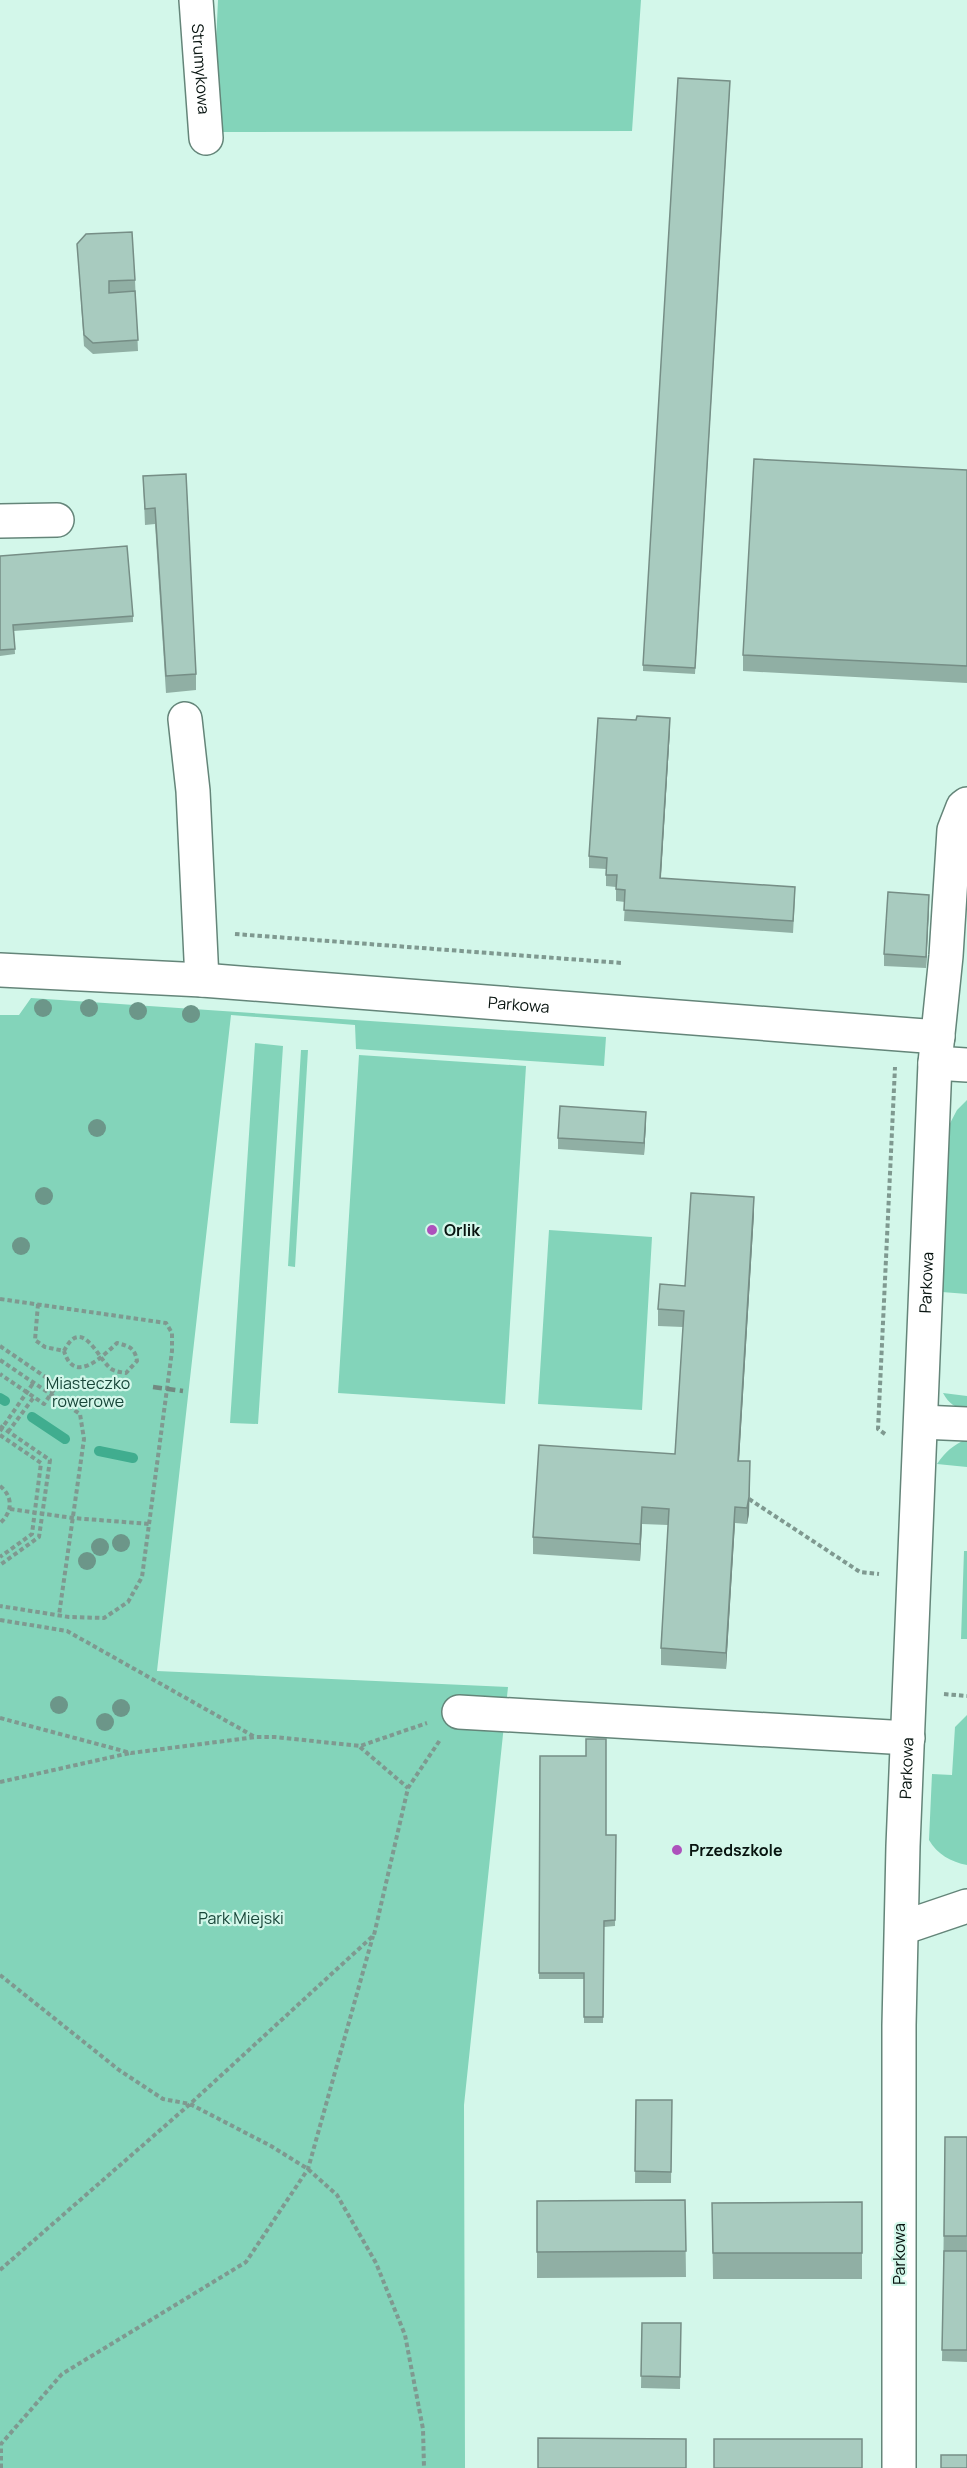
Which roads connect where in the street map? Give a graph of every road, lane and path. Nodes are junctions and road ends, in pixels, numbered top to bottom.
1 (196, 0) edge
2 (206, 138) dead end
3 (57, 519) dead end
4 (0, 521) edge
5 (184, 719) dead end
6 (967, 804) edge
7 (200, 937) junction
8 (622, 963) dead end
9 (0, 970) edge
10 (202, 980) junction
11 (936, 1050) junction
12 (967, 1065) edge
13 (0, 1299) edge
14 (38, 1304) junction
15 (0, 1346) edge
16 (64, 1351) junction
17 (102, 1357) junction
18 (0, 1360) edge
19 (0, 1374) edge
20 (34, 1382) junction
21 (27, 1392) junction
22 (51, 1394) junction
23 (34, 1396) junction
24 (921, 1422) junction
25 (967, 1424) edge
26 (1, 1430) edge
27 (8, 1432) junction
28 (0, 1486) edge
29 (749, 1498) edge
30 (10, 1509) junction
31 (34, 1513) junction
32 (42, 1514) junction
33 (72, 1518) junction
34 (0, 1523) edge
35 (150, 1524) junction
36 (0, 1557) edge
37 (0, 1565) edge
38 (881, 1574) dead end
39 (0, 1606) edge
40 (59, 1615) junction
41 (0, 1620) edge
42 (459, 1712) junction
43 (0, 1718) edge
44 (256, 1737) junction
45 (908, 1738) junction
46 (360, 1746) junction
47 (131, 1753) junction
48 (0, 1782) edge
49 (408, 1788) junction
50 (967, 1906) edge
51 (902, 1929) junction
52 (374, 1935) junction
53 (0, 1975) edge
54 (190, 2104) junction
55 (308, 2169) junction
56 (0, 2270) edge
57 (1, 2468) edge
58 (424, 2468) edge
59 (899, 2468) edge

1 - 2 street, Strumykowa
3 - 4 street
5 - 7 street
6 - 11 street
7 - 8 path
7 - 10 street
9 - 10 street, Parkowa
10 - 11 street, Parkowa
11 - 12 street
11 - 24 street, Parkowa
13 - 14 path
14 - 16 path
14 - 35 path
15 - 22 path
16 - 17 path
16 - 17 path
17 - 17 path
18 - 20 path
19 - 21 path
20 - 21 path
20 - 22 path
21 - 23 path
21 - 26 path
22 - 23 path
22 - 33 path
23 - 27 path
24 - 25 street
24 - 45 street, Parkowa
26 - 27 path
26 - 31 path
27 - 32 path
28 - 30 path
29 - 38 path
30 - 31 path
30 - 34 path
31 - 32 path
31 - 36 path
32 - 33 path
32 - 37 path
33 - 35 path
33 - 40 path
35 - 40 path
39 - 40 path
41 - 44 path
42 - 45 street
42 - 46 path
42 - 49 path
43 - 47 path
44 - 46 path
44 - 47 path
45 - 51 street, Parkowa
46 - 49 path
47 - 48 path
49 - 52 path
50 - 51 street
51 - 59 street, Parkowa
52 - 54 path
52 - 55 path
53 - 54 path
54 - 55 path
54 - 56 path
55 - 57 path
55 - 58 path

